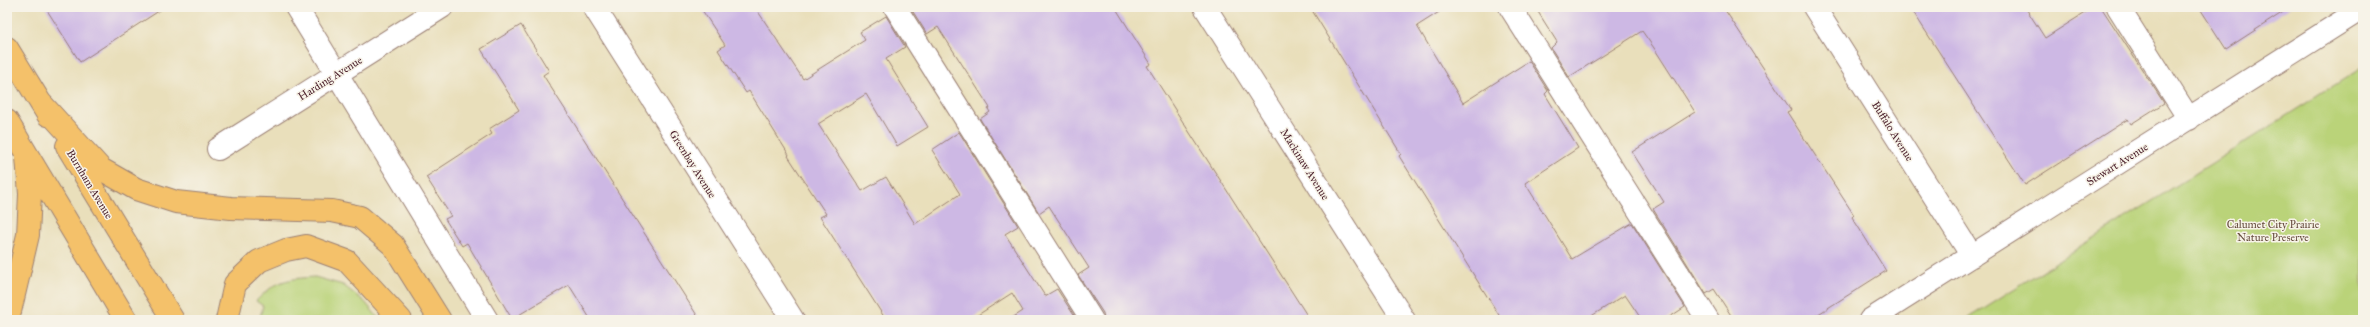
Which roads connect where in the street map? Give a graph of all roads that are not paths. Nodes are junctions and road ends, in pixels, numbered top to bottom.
1 (296, 7) edge
2 (442, 7) edge
3 (594, 7) edge
4 (895, 7) edge
5 (1205, 7) edge
6 (1510, 7) edge
7 (1814, 7) edge
8 (2118, 7) edge
9 (2363, 8) edge
10 (7, 48) edge
11 (338, 73) junction
12 (40, 102) junction
13 (2189, 119) junction
14 (7, 121) edge
15 (218, 149) dead end
16 (26, 152) junction
17 (1972, 256) junction
18 (8, 320) edge
19 (126, 320) edge
20 (173, 320) edge
21 (227, 320) edge
22 (401, 320) edge
23 (440, 320) edge
24 (487, 320) edge
25 (792, 320) edge
26 (1092, 320) edge
27 (1404, 320) edge
28 (1708, 320) edge
29 (1870, 320) edge

1 - 11 street
2 - 11 street, Harding Avenue
3 - 25 street, Greenbay Avenue
4 - 26 street
5 - 27 street, Mackinaw Avenue
6 - 28 street
7 - 17 street, Buffalo Avenue
8 - 13 street
9 - 13 street, Stewart Avenue
10 - 12 main road, Burnham Avenue
11 - 15 street, Harding Avenue
11 - 24 street
12 - 20 main road, Burnham Avenue
12 - 23 main road
13 - 17 street, Stewart Avenue
14 - 16 main road
16 - 18 main road
16 - 19 main road
17 - 29 street, Stewart Avenue
21 - 22 main road

